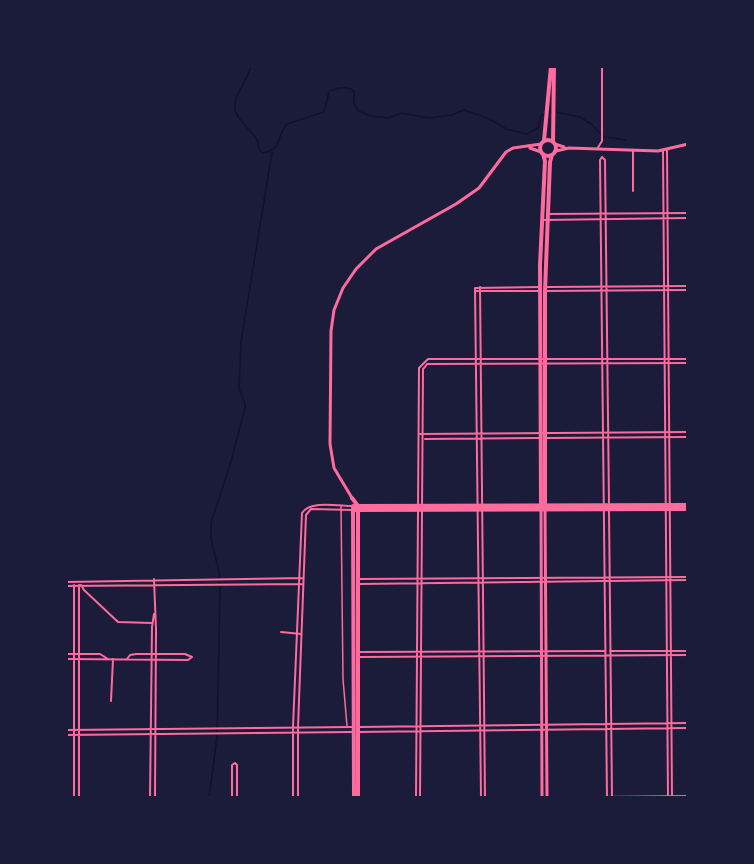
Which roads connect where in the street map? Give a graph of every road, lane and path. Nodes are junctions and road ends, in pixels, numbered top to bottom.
1 (552, 66) edge
2 (602, 66) edge
3 (549, 129) junction
4 (543, 143) junction
5 (554, 143) junction
6 (688, 144) edge
7 (528, 147) junction
8 (569, 148) junction
9 (597, 149) junction
10 (665, 150) junction
11 (633, 151) junction
12 (542, 153) junction
13 (554, 153) junction
14 (546, 188) junction
15 (633, 190) dead end
16 (665, 213) junction
17 (688, 213) edge
18 (601, 214) junction
19 (606, 214) junction
20 (545, 217) junction
21 (665, 218) junction
22 (688, 218) edge
23 (601, 219) junction
24 (606, 219) junction
25 (666, 254) junction
26 (664, 286) junction
27 (668, 286) junction
28 (688, 286) edge
29 (480, 287) junction
30 (602, 287) junction
31 (607, 287) junction
32 (476, 289) junction
33 (543, 289) junction
34 (688, 290) edge
35 (480, 291) junction
36 (602, 291) junction
37 (607, 291) junction
38 (664, 291) junction
39 (668, 291) junction
40 (664, 316) junction
41 (668, 316) junction
42 (602, 333) junction
43 (607, 333) junction
44 (664, 335) junction
45 (669, 336) junction
46 (564, 359) junction
47 (582, 359) junction
48 (602, 359) junction
49 (607, 359) junction
50 (669, 359) junction
51 (688, 359) edge
52 (440, 360) junction
53 (456, 360) junction
54 (476, 360) junction
55 (482, 360) junction
56 (502, 360) junction
57 (639, 361) junction
58 (664, 361) junction
59 (543, 362) junction
60 (669, 363) junction
61 (688, 363) edge
62 (440, 364) junction
63 (456, 364) junction
64 (476, 364) junction
65 (482, 364) junction
66 (565, 364) junction
67 (582, 364) junction
68 (602, 364) junction
69 (608, 364) junction
70 (424, 365) junction
71 (502, 365) junction
72 (665, 399) junction
73 (669, 400) junction
74 (583, 432) junction
75 (603, 432) junction
76 (608, 432) junction
77 (632, 432) junction
78 (665, 432) junction
79 (670, 432) junction
80 (688, 432) edge
81 (477, 433) junction
82 (482, 433) junction
83 (567, 433) junction
84 (421, 434) junction
85 (543, 435) junction
86 (567, 437) junction
87 (583, 437) junction
88 (603, 437) junction
89 (608, 437) junction
90 (632, 437) junction
91 (665, 437) junction
92 (670, 437) junction
93 (688, 437) edge
94 (477, 438) junction
95 (482, 438) junction
96 (419, 439) junction
97 (423, 440) junction
98 (352, 498) joint
99 (606, 507) junction
100 (668, 507) junction
101 (688, 507) edge
102 (341, 508) junction
103 (355, 508) junction
104 (420, 508) junction
105 (480, 508) junction
106 (543, 508) junction
107 (305, 511) junction
108 (298, 578) junction
109 (303, 578) junction
110 (478, 578) junction
111 (483, 578) junction
112 (154, 579) junction
113 (417, 579) junction
114 (422, 579) junction
115 (666, 579) junction
116 (671, 579) junction
117 (688, 579) edge
118 (540, 580) junction
119 (546, 580) junction
120 (605, 580) junction
121 (610, 580) junction
122 (356, 581) junction
123 (478, 582) junction
124 (483, 582) junction
125 (70, 583) edge
126 (80, 584) junction
127 (297, 584) junction
128 (303, 584) junction
129 (417, 584) junction
130 (422, 584) junction
131 (154, 585) junction
132 (154, 623) junction
133 (280, 632) dead end
134 (296, 634) junction
135 (301, 634) junction
136 (606, 651) junction
137 (610, 651) junction
138 (667, 651) junction
139 (672, 651) junction
140 (688, 651) edge
141 (479, 652) junction
142 (484, 652) junction
143 (417, 653) junction
144 (421, 653) junction
145 (66, 654) edge
146 (75, 654) junction
147 (80, 654) junction
148 (152, 654) junction
149 (156, 654) junction
150 (541, 654) junction
151 (546, 654) junction
152 (356, 655) junction
153 (667, 655) junction
154 (672, 655) junction
155 (688, 655) edge
156 (479, 656) junction
157 (484, 656) junction
158 (606, 656) junction
159 (610, 656) junction
160 (417, 657) junction
161 (421, 657) junction
162 (66, 659) edge
163 (75, 659) junction
164 (80, 659) junction
165 (108, 659) junction
166 (113, 659) junction
167 (127, 659) junction
168 (154, 659) junction
169 (111, 701) dead end
170 (668, 723) junction
171 (673, 723) junction
172 (688, 723) edge
173 (606, 724) junction
174 (612, 724) junction
175 (482, 725) junction
176 (418, 726) junction
177 (293, 727) junction
178 (298, 727) junction
179 (347, 727) junction
180 (543, 727) junction
181 (237, 728) junction
182 (668, 728) junction
183 (673, 728) junction
184 (688, 728) edge
185 (151, 729) junction
186 (156, 729) junction
187 (356, 729) junction
188 (606, 729) junction
189 (612, 729) junction
190 (66, 730) edge
191 (74, 730) junction
192 (78, 730) junction
193 (482, 730) junction
194 (418, 731) junction
195 (292, 732) junction
196 (298, 732) junction
197 (237, 733) junction
198 (152, 734) junction
199 (156, 734) junction
200 (66, 735) edge
201 (76, 735) junction
202 (79, 757) junction
203 (74, 758) junction
204 (151, 759) junction
205 (156, 759) junction
206 (293, 767) junction
207 (298, 767) junction
208 (688, 796) edge
209 (607, 797) edge
210 (612, 797) edge
211 (668, 797) edge
212 (672, 797) edge
213 (74, 798) edge
214 (79, 798) edge
215 (150, 798) edge
216 (155, 798) edge
217 (232, 798) edge
218 (237, 798) edge
219 (293, 798) edge
220 (298, 798) edge
221 (356, 798) edge
222 (416, 798) edge
223 (420, 798) edge
224 (481, 798) edge
225 (485, 798) edge
226 (512, 798) edge
227 (542, 798) edge
228 (547, 798) edge

1 - 3 main road
2 - 9 street
3 - 4 main road
3 - 5 main road
4 - 5 main road
4 - 7 street
4 - 12 main road
5 - 8 street
5 - 13 main road
6 - 10 street
7 - 12 street
7 - 98 street
8 - 9 street
8 - 13 street
9 - 11 street
10 - 11 street
10 - 16 street
11 - 15 street
12 - 13 main road
12 - 14 main road
13 - 14 main road
14 - 20 main road
16 - 17 street
16 - 19 street
16 - 21 street
18 - 19 street
18 - 19 street
18 - 20 street
18 - 23 street
19 - 24 street
20 - 23 street
20 - 33 main road
21 - 22 street
21 - 24 street
21 - 25 street
23 - 24 street
23 - 30 street
24 - 31 street
25 - 26 street
25 - 27 street
26 - 27 street
26 - 31 street
26 - 38 street
27 - 28 street
27 - 39 street
29 - 32 street
29 - 33 street
29 - 35 street
30 - 31 street
30 - 33 street
30 - 36 street
31 - 37 street
32 - 35 street
32 - 54 street
33 - 35 street
33 - 36 street
33 - 59 main road
34 - 39 street
35 - 55 street
36 - 37 street
36 - 42 street
37 - 38 street
37 - 43 street
38 - 39 street
38 - 40 street
39 - 41 street
40 - 41 street
40 - 44 street
41 - 45 street
42 - 43 street
42 - 48 street
43 - 49 street
44 - 45 street
44 - 58 street
45 - 50 street
46 - 47 street
46 - 59 street
46 - 66 street
47 - 48 street
47 - 67 street
48 - 49 street
48 - 68 street
49 - 57 street
49 - 69 street
50 - 51 street
50 - 58 street
50 - 60 street
52 - 53 street
52 - 62 street
52 - 70 street
53 - 54 street
53 - 63 street
54 - 55 street
54 - 64 street
55 - 56 street
55 - 65 street
56 - 59 street
56 - 71 street
57 - 58 street
57 - 69 street
58 - 60 street
58 - 72 street
59 - 66 street
59 - 71 street
59 - 85 main road
60 - 61 street
60 - 73 street
62 - 63 street
62 - 70 street
63 - 64 street
64 - 65 street
64 - 81 street
65 - 71 street
65 - 82 street
66 - 67 street
67 - 68 street
68 - 69 street
68 - 75 street
69 - 76 street
70 - 84 street
72 - 73 street
72 - 78 street
73 - 79 street
74 - 75 street
74 - 83 street
74 - 87 street
75 - 76 street
75 - 88 street
76 - 77 street
76 - 89 street
77 - 78 street
77 - 90 street
78 - 79 street
78 - 91 street
79 - 80 street
79 - 92 street
81 - 82 street
81 - 84 street
81 - 94 street
82 - 85 street
82 - 95 street
83 - 85 street
83 - 86 street
84 - 96 street
84 - 97 street
85 - 86 street
85 - 95 street
85 - 106 main road
86 - 87 street
87 - 88 street
88 - 89 street
88 - 99 street
89 - 90 street
89 - 99 street
90 - 91 street
91 - 92 street
91 - 100 street
92 - 93 street
92 - 100 street
94 - 95 street
94 - 97 street
94 - 105 street
95 - 105 street
96 - 97 street
96 - 104 street
97 - 104 street
98 - 103 main road
99 - 100 main road
99 - 106 main road
99 - 120 street
99 - 121 street
100 - 101 main road
100 - 115 street
100 - 116 street
102 - 103 street
102 - 107 street
102 - 179 lane
103 - 104 main road
103 - 122 main road
104 - 105 main road
104 - 113 street
104 - 114 street
105 - 106 main road
105 - 110 street
105 - 111 street
106 - 118 street
106 - 119 street
107 - 108 street
107 - 109 street
108 - 109 street
108 - 112 street
108 - 127 street
109 - 128 street
110 - 111 street
110 - 114 street
110 - 123 street
111 - 118 street
111 - 124 street
112 - 126 street
112 - 131 street
113 - 114 street
113 - 122 street
113 - 129 street
114 - 130 street
115 - 116 street
115 - 121 street
115 - 138 street
116 - 117 street
116 - 139 street
118 - 119 street
118 - 124 street
118 - 150 street
119 - 120 street
119 - 151 street
120 - 121 street
120 - 136 street
121 - 137 street
122 - 129 street
122 - 152 main road
123 - 124 street
123 - 130 street
123 - 141 street
124 - 142 street
125 - 126 street
125 - 146 street
126 - 131 street
126 - 132 street
126 - 147 street
127 - 128 street
127 - 131 street
127 - 134 street
128 - 135 street
129 - 130 street
129 - 143 street
130 - 144 street
131 - 132 street
132 - 148 street
132 - 149 street
133 - 134 street
134 - 135 street
134 - 177 street
135 - 178 street
136 - 137 street
136 - 151 street
136 - 158 street
137 - 138 street
137 - 159 street
138 - 139 street
138 - 153 street
139 - 140 street
139 - 154 street
141 - 142 street
141 - 144 street
141 - 156 street
142 - 150 street
142 - 157 street
143 - 144 street
143 - 152 street
143 - 160 street
144 - 161 street
145 - 146 street
146 - 147 street
146 - 163 street
147 - 164 street
147 - 165 street
148 - 149 street
148 - 167 street
148 - 168 street
149 - 168 street
149 - 168 street
150 - 151 street
150 - 157 street
150 - 180 street
151 - 158 street
151 - 180 street
152 - 160 street
152 - 187 main road
153 - 154 street
153 - 159 street
153 - 170 street
154 - 155 street
154 - 171 street
156 - 157 street
156 - 161 street
156 - 175 street
157 - 175 street
158 - 159 street
158 - 173 street
159 - 174 street
160 - 161 street
160 - 176 street
161 - 176 street
162 - 163 street
163 - 164 street
163 - 191 street
164 - 165 street
164 - 192 street
165 - 166 street
166 - 167 street
166 - 169 street
167 - 168 street
168 - 185 street
168 - 186 street
170 - 171 street
170 - 174 street
170 - 182 street
171 - 172 street
171 - 183 street
173 - 174 street
173 - 180 street
173 - 188 street
174 - 189 street
175 - 176 street
175 - 180 street
175 - 193 street
176 - 187 street
176 - 194 street
177 - 178 street
177 - 181 street
177 - 195 street
178 - 179 street
178 - 196 street
179 - 187 street
180 - 188 street
180 - 193 street
180 - 227 street
180 - 228 street
181 - 186 street
181 - 197 street
182 - 183 street
182 - 189 street
182 - 211 street
183 - 184 street
183 - 212 street
185 - 186 street
185 - 192 street
185 - 198 street
186 - 199 street
187 - 194 street
187 - 196 street
187 - 221 main road
188 - 189 street
188 - 209 street
189 - 210 street
190 - 191 street
191 - 192 street
191 - 201 street
192 - 201 street
193 - 194 street
193 - 224 street
193 - 225 street
194 - 222 street
194 - 223 street
195 - 196 street
195 - 197 street
195 - 206 street
196 - 207 street
197 - 199 street
198 - 199 street
198 - 201 street
198 - 204 street
199 - 205 street
200 - 201 street
201 - 202 street
201 - 203 street
202 - 203 street
202 - 214 street
203 - 213 street
204 - 205 street
204 - 215 street
205 - 216 street
206 - 207 street
206 - 219 street
207 - 220 street
208 - 212 street
209 - 210 street
209 - 228 street
210 - 211 street
211 - 212 street
217 - 218 street
226 - 227 street
227 - 228 street

